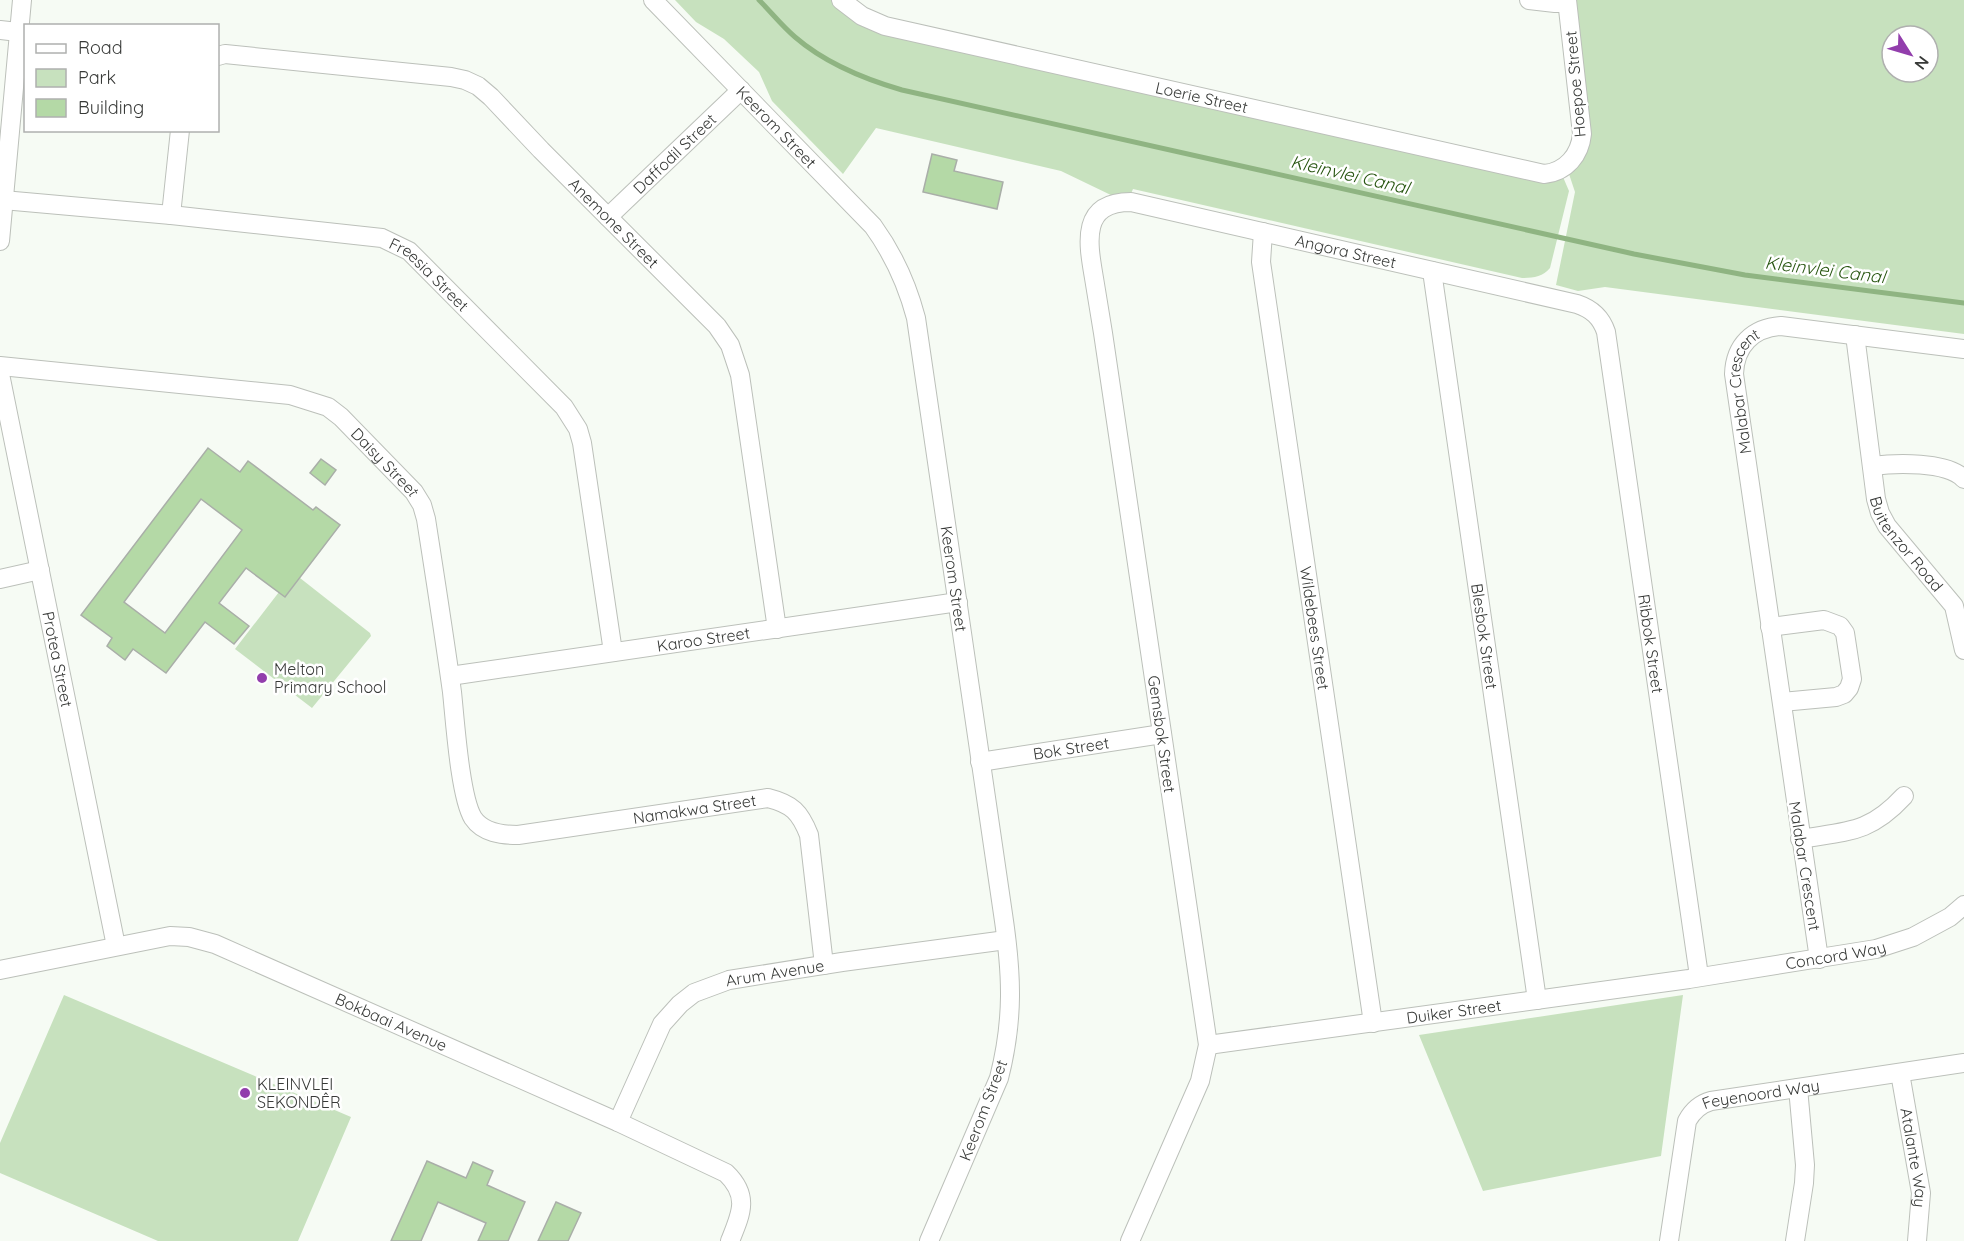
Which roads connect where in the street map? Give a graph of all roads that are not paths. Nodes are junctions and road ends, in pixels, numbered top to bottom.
1 (22, 0) edge
2 (653, 0) edge
3 (841, 0) edge
4 (1529, 0) edge
5 (1567, 1) edge
6 (9, 31) edge
7 (219, 56) edge
8 (741, 90) junction
9 (180, 132) edge
10 (1567, 165) joint
11 (3, 200) junction
12 (171, 215) junction
13 (1097, 216) joint
14 (608, 217) junction
15 (1263, 232) junction
16 (0, 241) edge
17 (1432, 271) junction
18 (1594, 312) joint
19 (1855, 335) junction
20 (1964, 349) edge
21 (0, 366) edge
22 (0, 374) edge
23 (1872, 466) junction
24 (1964, 480) edge
25 (40, 570) junction
26 (0, 579) edge
27 (957, 602) junction
28 (1959, 605) edge
29 (1770, 627) junction
30 (777, 629) junction
31 (1964, 650) edge
32 (613, 652) junction
33 (450, 676) junction
34 (1782, 702) junction
35 (1162, 734) junction
36 (980, 762) junction
37 (1904, 796) dead end
38 (505, 835) joint
39 (1800, 838) junction
40 (1964, 905) edge
41 (1006, 940) junction
42 (116, 946) junction
43 (1819, 959) junction
44 (824, 965) junction
45 (0, 970) edge
46 (1699, 976) junction
47 (1537, 1000) junction
48 (1373, 1023) junction
49 (1208, 1045) junction
50 (1964, 1063) edge
51 (1900, 1073) junction
52 (1798, 1088) junction
53 (618, 1122) junction
54 (730, 1241) edge
55 (929, 1241) edge
56 (1130, 1241) edge
57 (1669, 1241) edge
58 (1795, 1241) edge
59 (1917, 1241) edge

1 - 6 street
2 - 8 street, Keerom Street
3 - 10 street, Loerie Street
4 - 5 street
5 - 10 street, Hoepoe Street
6 - 11 street
7 - 14 street, Anemone Street
8 - 14 street, Daffodil Street
8 - 27 street, Keerom Street
9 - 12 street
11 - 12 street, Freesia Street
11 - 16 street
12 - 32 street, Freesia Street
13 - 15 street, Angora Street
13 - 35 street, Gemsbok Street
14 - 30 street, Anemone Street
15 - 17 street, Angora Street
15 - 48 street, Wildebees Street
17 - 18 street, Angora Street
17 - 47 street, Blesbok Street
18 - 46 street, Ribbok Street
19 - 20 street, Malabar Crescent
19 - 23 street, Buitenzor Road
19 - 29 street, Malabar Crescent
21 - 33 street, Daisy Street
22 - 25 street, Protea Street
23 - 24 street
23 - 28 street, Buitenzor Road
25 - 26 street
25 - 42 street, Protea Street
27 - 30 street, Karoo Street
27 - 36 street, Keerom Street
28 - 31 street
29 - 34 street, Malabar Crescent
29 - 34 street
30 - 32 street, Karoo Street
32 - 33 street, Karoo Street
33 - 38 street, Daisy Street
34 - 39 street, Malabar Crescent
35 - 36 street, Bok Street
35 - 49 street, Gemsbok Street
36 - 41 street, Keerom Street
37 - 39 street
38 - 44 street, Namakwa Street
39 - 43 street, Malabar Crescent
40 - 43 street, Concord Way
41 - 44 street, Arum Avenue
41 - 55 street, Keerom Street
42 - 45 street, Bokbaai Avenue
42 - 53 street, Bokbaai Avenue
43 - 46 street, Concord Way
44 - 53 street, Arum Avenue
46 - 47 street, Duiker Street
47 - 48 street, Duiker Street
48 - 49 street, Duiker Street
49 - 56 street, Gemsbok Street
50 - 51 street, Feyenoord Way
51 - 52 street, Feyenoord Way
51 - 59 street, Atalante Way
52 - 57 street, Feyenoord Way
52 - 58 street
53 - 54 street, Bokbaai Avenue

